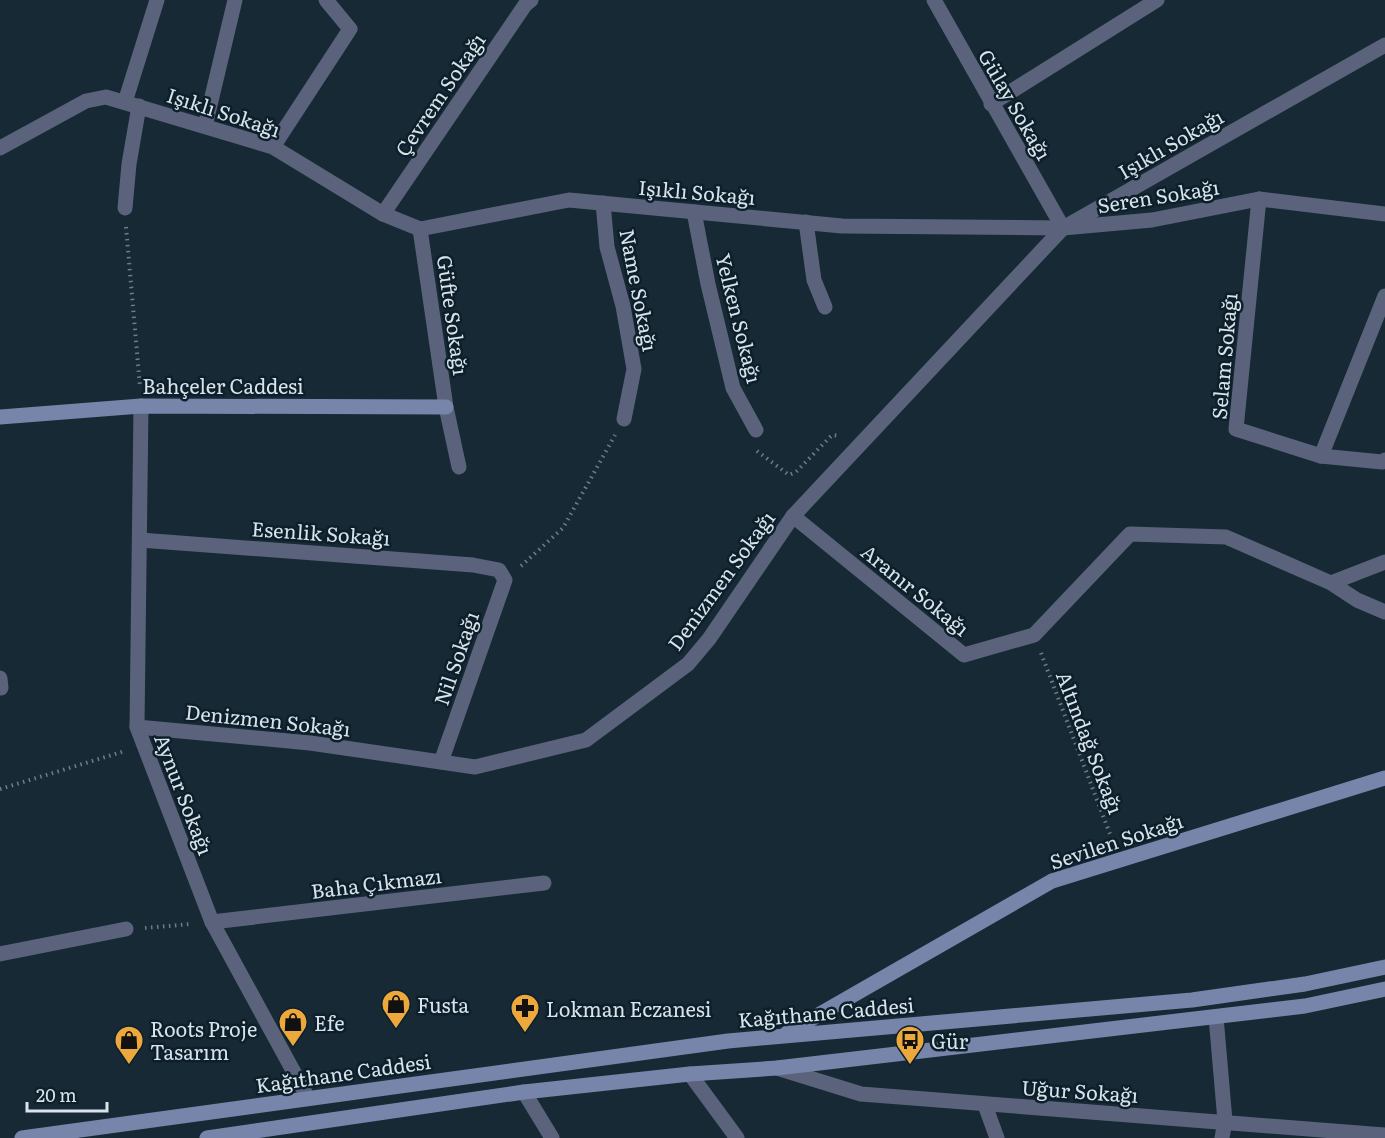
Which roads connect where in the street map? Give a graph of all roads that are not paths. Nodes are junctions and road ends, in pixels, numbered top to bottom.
1 (157, 0) edge
2 (234, 0) edge
3 (326, 0) edge
4 (531, 0) edge
5 (934, 0) edge
6 (1157, 0) edge
7 (1385, 45) edge
8 (132, 104) junction
9 (991, 104) junction
10 (205, 126) junction
11 (273, 147) junction
12 (0, 148) edge
13 (1259, 199) junction
14 (603, 203) junction
15 (125, 208) road end
16 (694, 212) junction
17 (383, 214) junction
18 (1385, 214) edge
19 (806, 222) junction
20 (1063, 228) junction
21 (420, 229) junction
22 (1385, 296) edge
23 (825, 307) dead end
24 (141, 406) junction
25 (446, 407) junction
26 (0, 417) edge
27 (624, 419) road end
28 (756, 430) road end
29 (1321, 456) junction
30 (1385, 460) edge
31 (459, 466) dead end
32 (793, 516) junction
33 (140, 540) junction
34 (1385, 562) edge
35 (502, 575) joint
36 (1331, 583) junction
37 (1385, 612) edge
38 (137, 727) junction
39 (441, 762) junction
40 (1385, 778) edge
41 (544, 883) dead end
42 (212, 922) junction
43 (126, 929) road end
44 (0, 954) edge
45 (1385, 967) edge
46 (1385, 989) edge
47 (1192, 1000) junction
48 (1216, 1017) junction
49 (783, 1036) junction
50 (777, 1068) junction
51 (690, 1074) junction
52 (524, 1092) junction
53 (308, 1098) junction
54 (985, 1105) junction
55 (1225, 1120) junction
56 (1385, 1135) edge
57 (22, 1138) edge
58 (207, 1138) edge
59 (552, 1138) edge
60 (737, 1138) edge
61 (997, 1138) edge
62 (1222, 1138) edge

1 - 8 street
2 - 10 street
3 - 11 street
4 - 17 street, Çevrem Sokağı
5 - 9 street, Gülay Sokağı
6 - 9 street
7 - 20 street, Işıklı Sokağı
8 - 10 street, Işıklı Sokağı
8 - 12 street, Işıklı Sokağı
8 - 15 street
9 - 20 street, Gülay Sokağı
10 - 11 street, Işıklı Sokağı
11 - 17 street, Işıklı Sokağı
13 - 18 street, Seren Sokağı
13 - 20 street, Seren Sokağı
13 - 29 street, Selam Sokağı
14 - 16 street, Işıklı Sokağı
14 - 21 street, Işıklı Sokağı
14 - 27 street, Name Sokağı
16 - 19 street, Işıklı Sokağı
16 - 28 street, Yelken Sokağı
17 - 21 street, Işıklı Sokağı
19 - 20 street, Işıklı Sokağı
19 - 23 street
20 - 32 street, Denizmen Sokağı
21 - 25 street, Güfte Sokağı
22 - 29 street
24 - 25 main road, Bahçeler Caddesi
24 - 26 main road, Bahçeler Caddesi
24 - 33 street, Aynur Sokağı
25 - 31 street
29 - 30 street
32 - 36 street, Aranır Sokağı
32 - 39 street, Denizmen Sokağı
33 - 35 street, Esenlik Sokağı
33 - 38 street, Aynur Sokağı
34 - 36 street
35 - 39 street, Nil Sokağı
36 - 37 street, Aranır Sokağı
38 - 39 street, Denizmen Sokağı
38 - 42 street, Aynur Sokağı
40 - 49 main road, Sevilen Sokağı
41 - 42 street, Baha Çıkmazı
42 - 53 street, Aynur Sokağı
43 - 44 street
45 - 47 main road, Kağıthane Caddesi
46 - 48 main road
47 - 48 main road
47 - 49 main road, Kağıthane Caddesi
48 - 50 main road
48 - 55 street
49 - 53 main road, Kağıthane Caddesi
50 - 51 main road
50 - 54 street, Uğur Sokağı
51 - 52 main road
51 - 60 street
52 - 58 main road
52 - 59 street
53 - 57 main road, Kağıthane Caddesi
54 - 55 street, Uğur Sokağı
54 - 61 street
55 - 56 street, Uğur Sokağı
55 - 62 street

